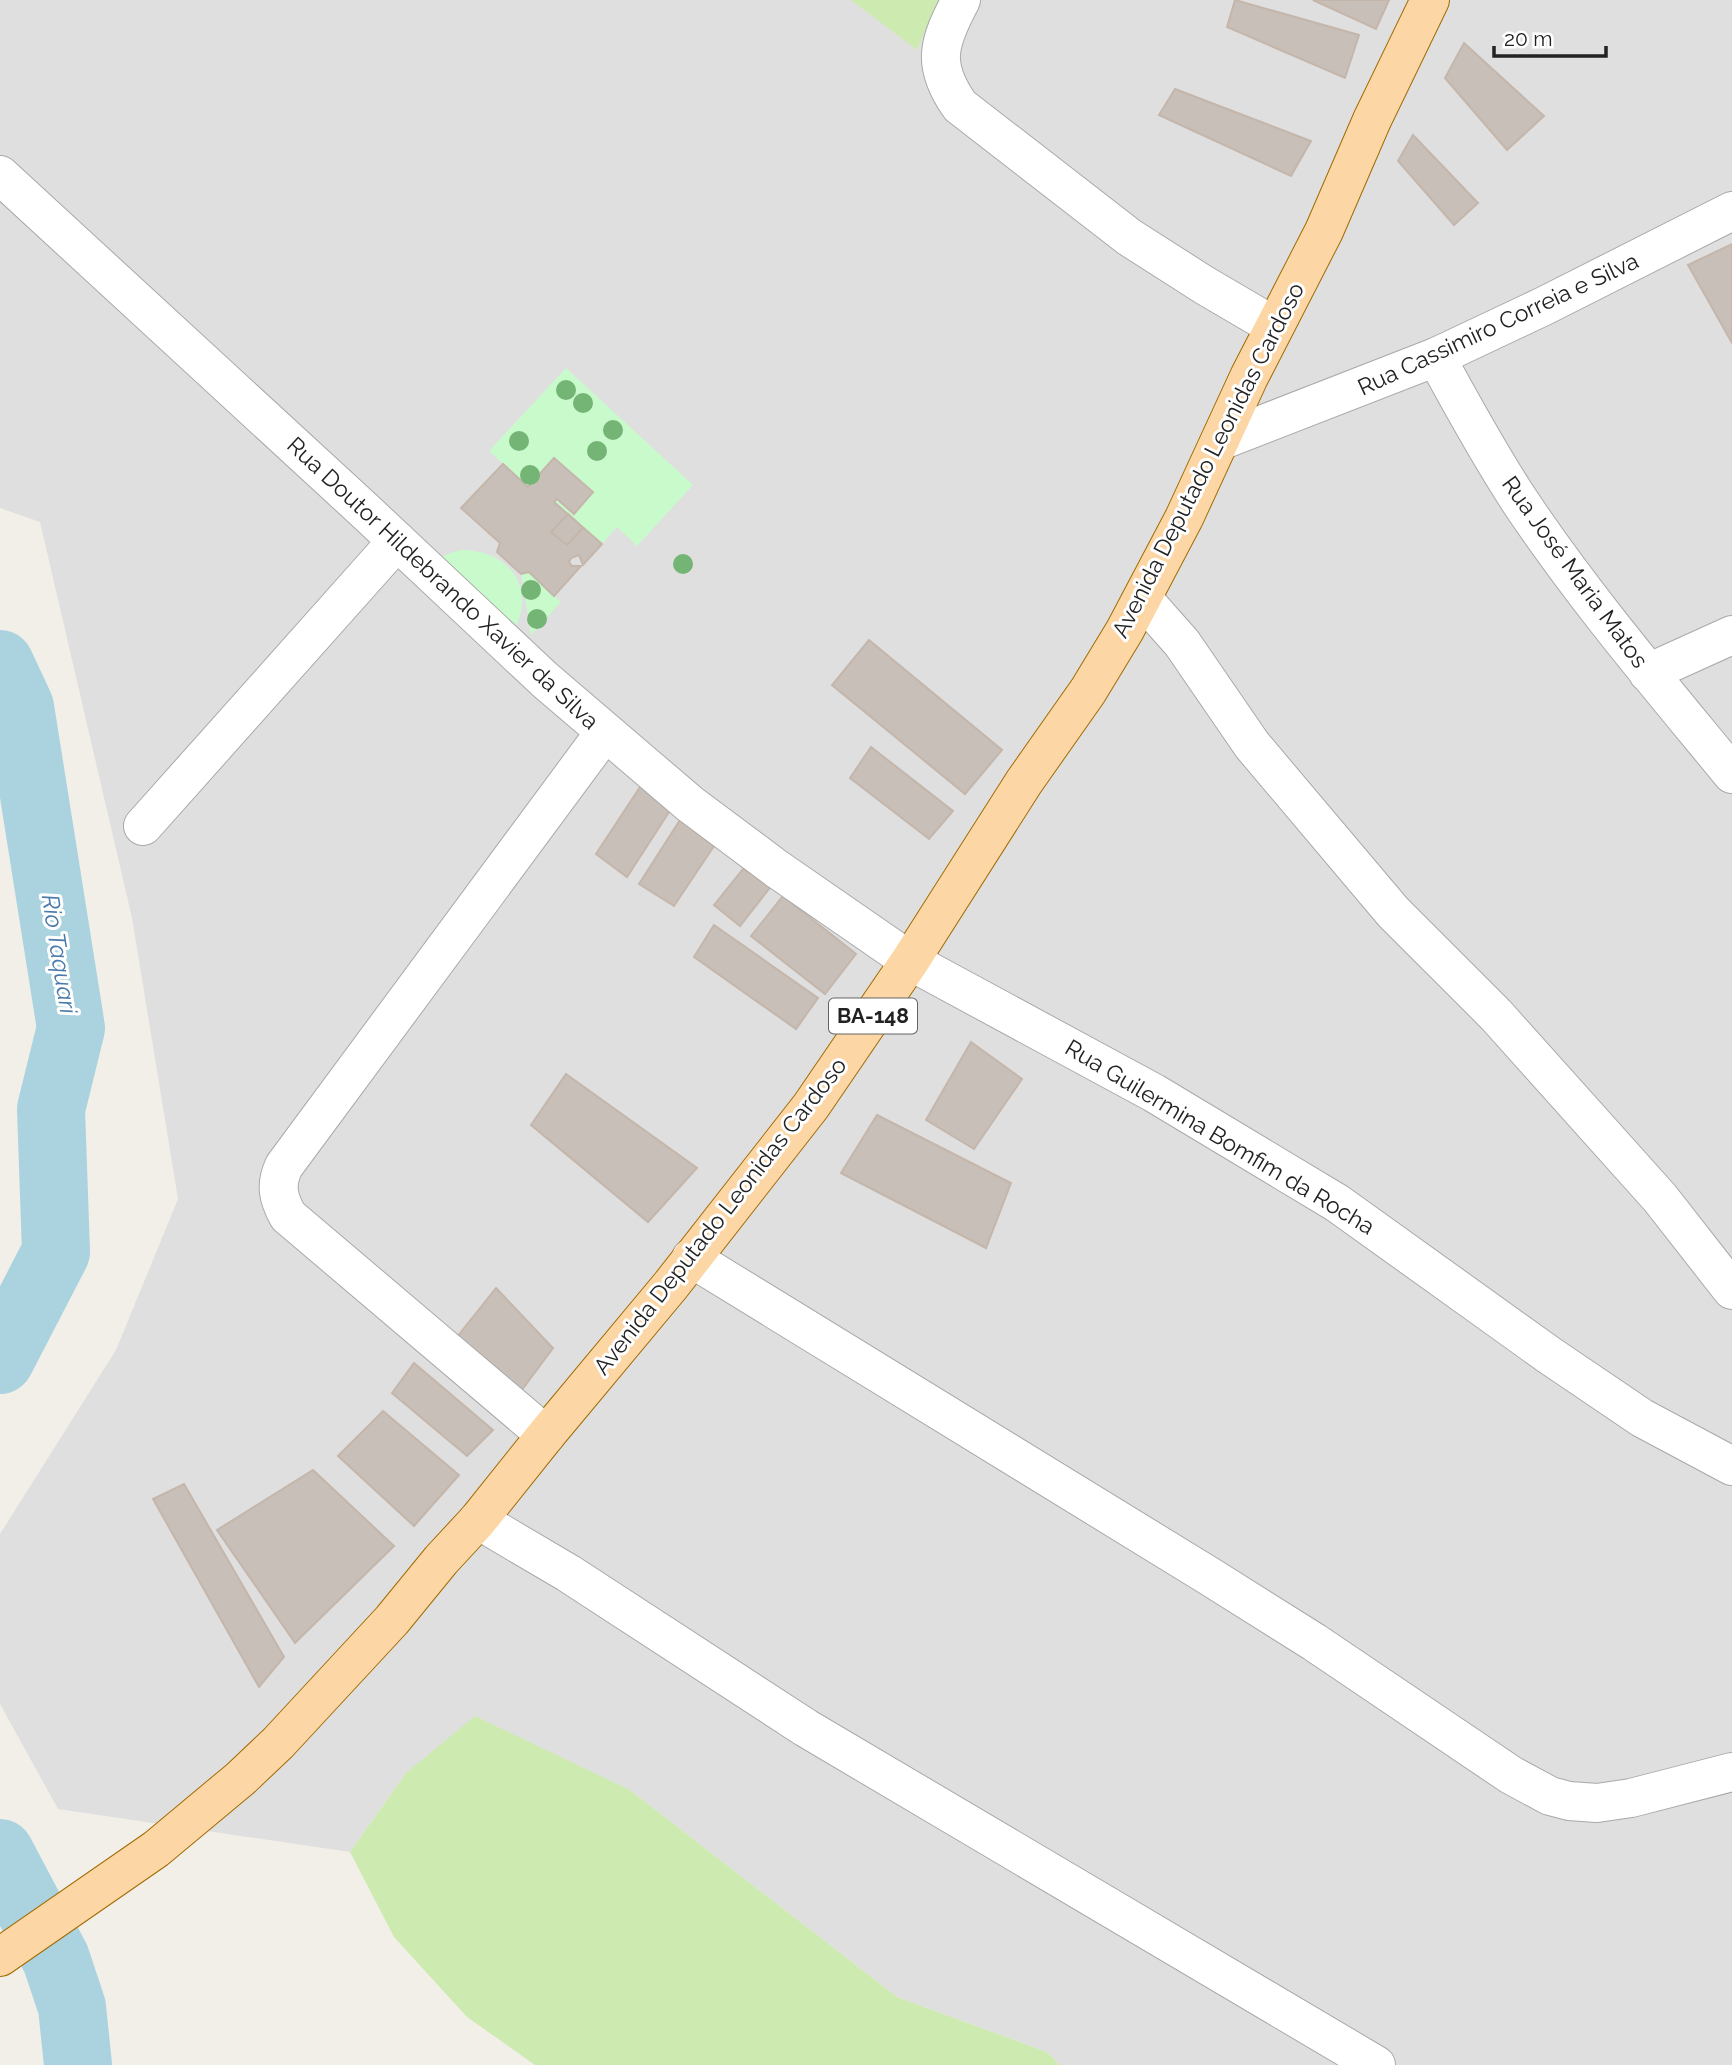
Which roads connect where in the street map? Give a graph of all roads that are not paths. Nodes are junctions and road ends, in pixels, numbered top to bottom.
1 (961, 0) edge
2 (1430, 0) edge
3 (0, 175) edge
4 (1732, 211) edge
5 (1274, 326) junction
6 (1436, 357) junction
7 (1220, 441) junction
8 (397, 541) junction
9 (1143, 599) junction
10 (1732, 635) edge
11 (1648, 673) junction
12 (605, 732) junction
13 (1732, 774) edge
14 (142, 826) dead end
15 (910, 961) junction
16 (691, 1258) junction
17 (1732, 1290) edge
18 (546, 1434) junction
19 (1732, 1466) edge
20 (478, 1520) junction
21 (1732, 1772) edge
22 (0, 1957) edge
23 (1376, 2065) edge

1 - 5 street
2 - 5 main road, Avenida Deputado Leonidas Cardoso / BA-148
3 - 8 street, Rua Doutor Hildebrando Xavier da Silva
4 - 6 street, Rua Cassimiro Correia e Silva
5 - 7 main road, Avenida Deputado Leonidas Cardoso / BA-148
6 - 7 street, Rua Cassimiro Correia e Silva
6 - 11 street, Rua José Maria Matos
7 - 9 main road, Avenida Deputado Leonidas Cardoso / BA-148
8 - 12 street, Rua Doutor Hildebrando Xavier da Silva
8 - 14 street
9 - 15 main road, Avenida Deputado Leonidas Cardoso / BA-148
9 - 17 street
10 - 11 street
11 - 13 street, Rua José Maria Matos
12 - 15 street, Rua Doutor Hildebrando Xavier da Silva
12 - 18 street
15 - 16 main road, Avenida Deputado Leonidas Cardoso / BA-148
15 - 19 street, Rua Guilermina Bomfim da Rocha
16 - 18 main road, Avenida Deputado Leonidas Cardoso / BA-148
16 - 21 street
18 - 20 main road, Avenida Deputado Leonidas Cardoso / BA-148
20 - 22 main road, Avenida Deputado Leonidas Cardoso / BA-148
20 - 23 street

